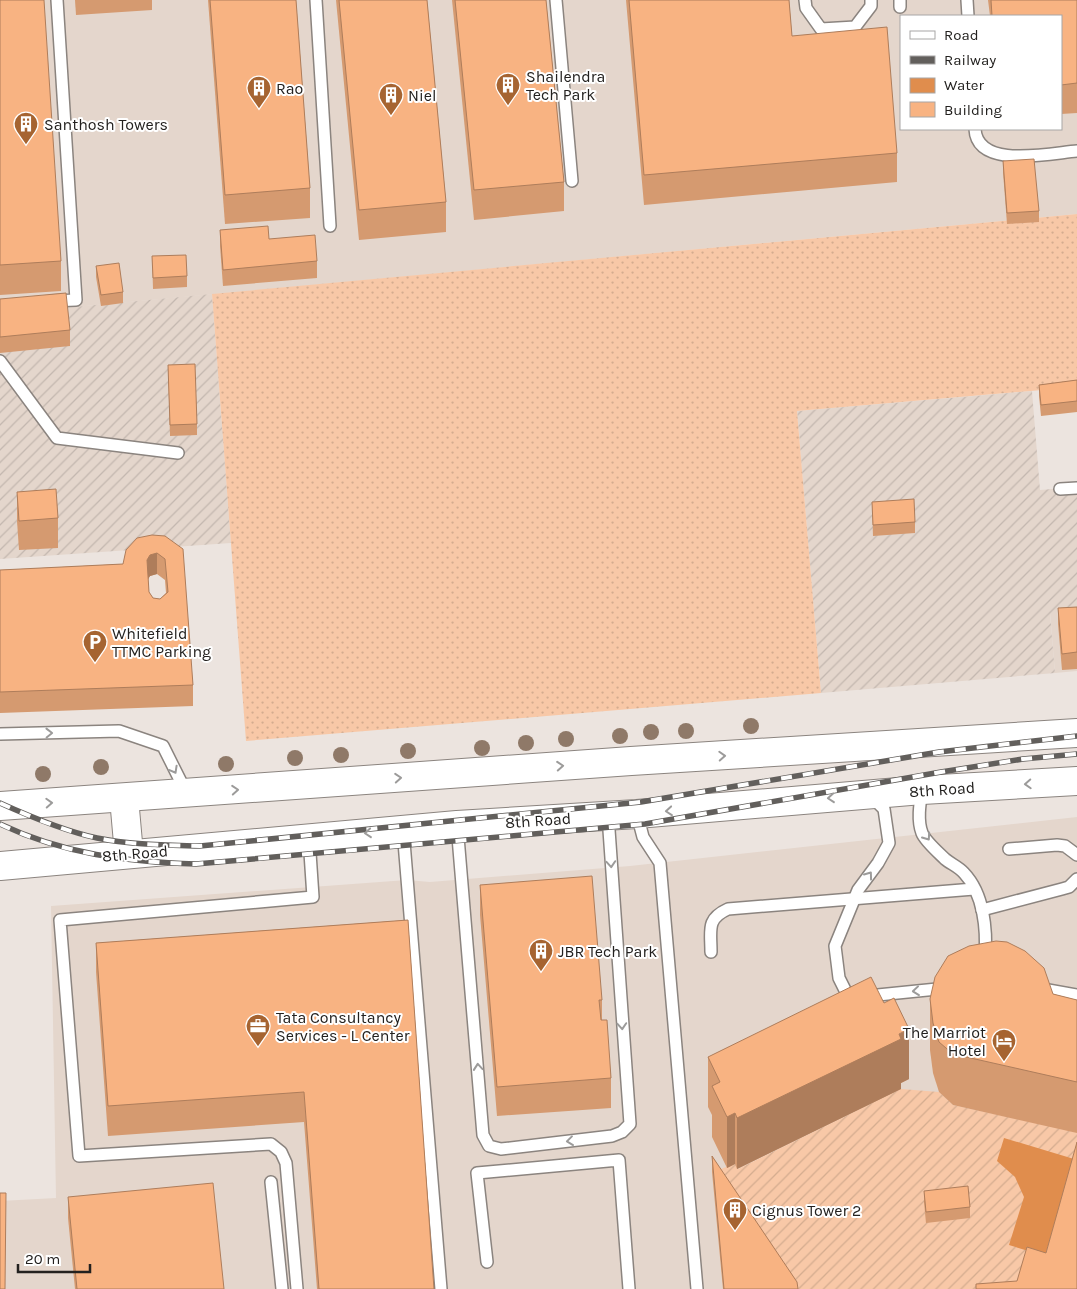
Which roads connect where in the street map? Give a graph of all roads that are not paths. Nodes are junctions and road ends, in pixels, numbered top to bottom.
1 (57, 0) edge
2 (316, 0) edge
3 (556, 0) edge
4 (805, 0) edge
5 (871, 0) edge
6 (967, 0) edge
7 (968, 15) edge
8 (974, 130) edge
9 (1077, 151) edge
10 (572, 181) dead end
11 (330, 226) dead end
12 (38, 302) edge
13 (0, 361) edge
14 (178, 453) dead end
15 (1077, 488) edge
16 (1060, 489) dead end
17 (1077, 733) edge
18 (0, 734) edge
19 (1077, 781) edge
20 (922, 790) junction
21 (187, 794) junction
22 (870, 795) junction
23 (124, 798) junction
24 (0, 806) edge
25 (637, 814) junction
26 (608, 816) junction
27 (457, 825) junction
28 (403, 830) junction
29 (309, 838) junction
30 (1009, 849) dead end
31 (129, 854) junction
32 (1077, 855) edge
33 (0, 866) edge
34 (1077, 879) edge
35 (974, 888) junction
36 (854, 900) junction
37 (982, 910) junction
38 (711, 952) dead end
39 (987, 963) edge
40 (1027, 986) edge
41 (955, 987) edge
42 (1077, 995) edge
43 (271, 1182) dead end
44 (488, 1262) dead end
45 (282, 1289) edge
46 (297, 1289) edge
47 (441, 1289) edge
48 (629, 1289) edge
49 (697, 1289) edge

1 - 12 lane
2 - 11 lane
3 - 10 lane
4 - 5 lane
6 - 7 lane
8 - 9 lane
13 - 14 lane
15 - 16 lane
21 -> 17 main road
18 -> 21 lane
19 -> 20 main road, 8th Road
20 - 22 main road, 8th Road
20 -> 35 lane
21 - 23 main road
22 -> 25 main road, 8th Road
36 -> 22 lane
24 -> 23 main road
23 - 31 main road
25 - 26 main road, 8th Road
25 - 49 lane
26 - 27 main road, 8th Road
26 -> 27 lane
27 - 28 main road, 8th Road
28 -> 29 main road, 8th Road
28 - 47 lane
29 - 31 main road, 8th Road
29 - 46 lane
30 - 32 lane
31 - 33 main road, 8th Road
34 - 37 lane
35 - 36 lane
35 - 37 lane
36 - 38 lane
41 -> 36 lane
37 - 39 lane
40 - 42 lane
43 - 45 lane
44 - 48 lane

